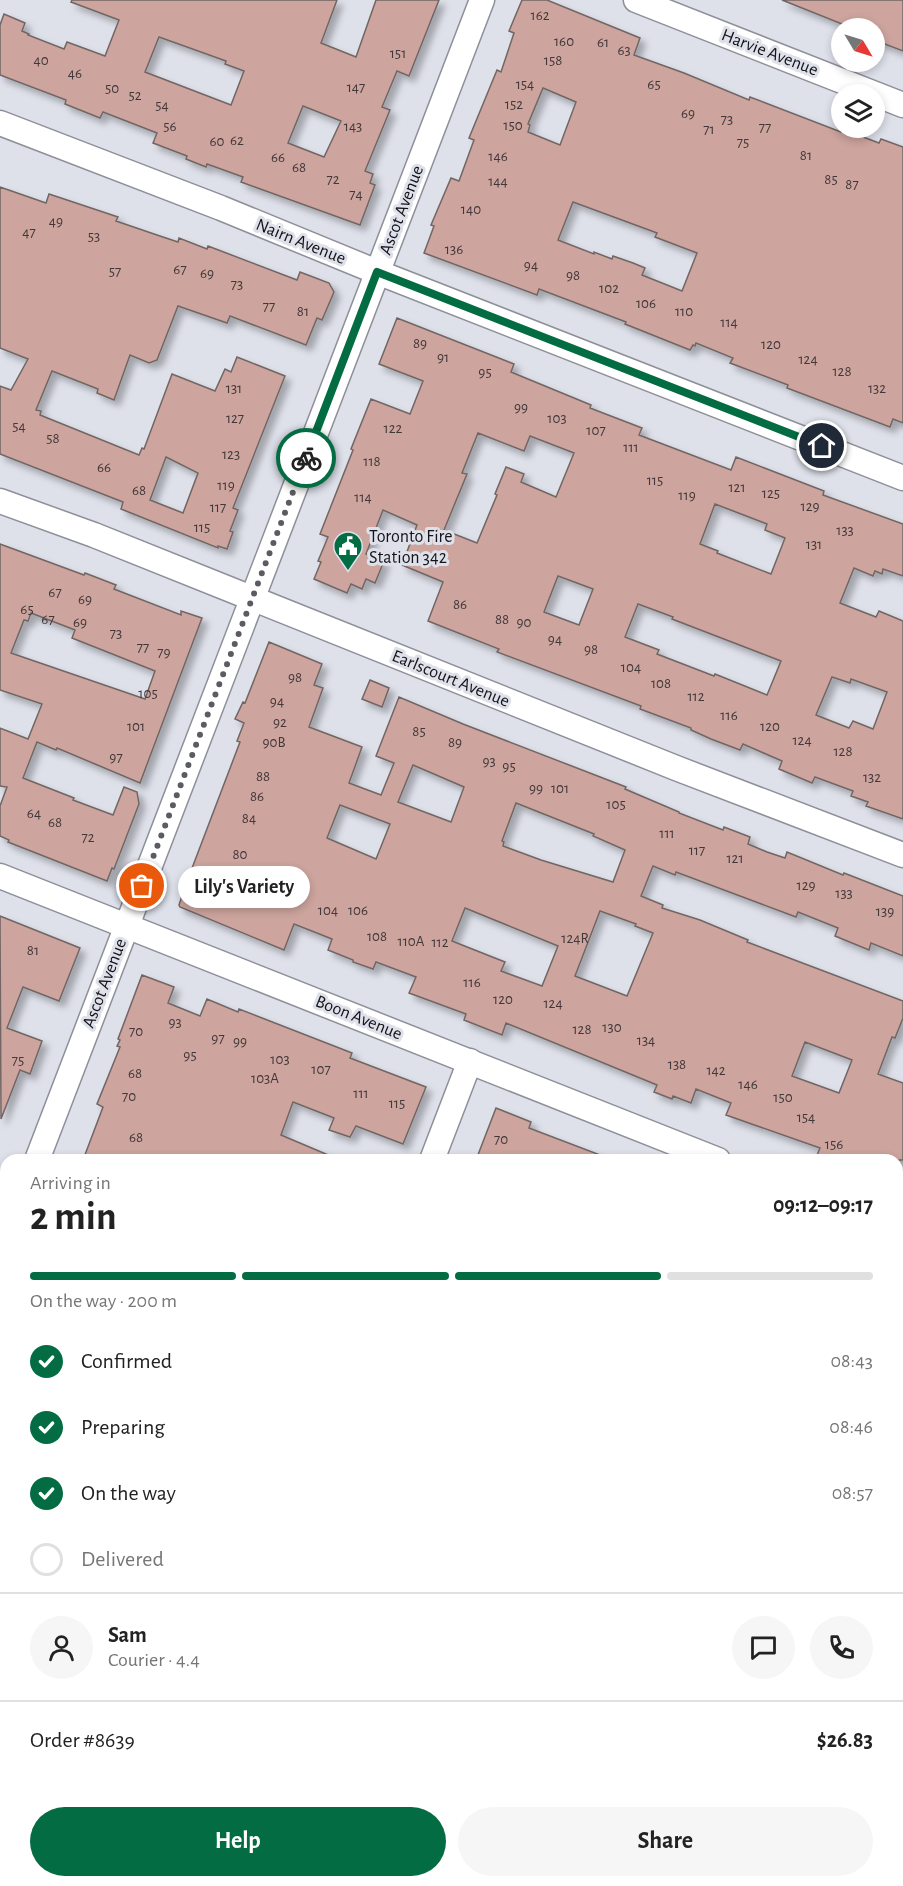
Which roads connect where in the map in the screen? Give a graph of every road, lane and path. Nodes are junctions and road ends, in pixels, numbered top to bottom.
1 (482, 0) edge
2 (636, 0) edge
3 (903, 105) edge
4 (0, 123) edge
5 (377, 272) junction
6 (903, 478) edge
7 (0, 501) edge
8 (252, 598) junction
9 (903, 855) edge
10 (0, 876) edge
11 (127, 926) junction
12 (470, 1061) junction
13 (39, 1154) edge
14 (434, 1154) edge
15 (703, 1154) edge

1 - 5 street, Ascot Avenue
2 - 3 street, Harvie Avenue
4 - 5 street, Nairn Avenue
5 - 6 street, Nairn Avenue
5 - 8 street, Ascot Avenue
7 - 8 street, Earlscourt Avenue
8 - 9 street, Earlscourt Avenue
8 - 11 street, Ascot Avenue
10 - 11 street, Boon Avenue
11 - 12 street, Boon Avenue
11 - 13 street, Ascot Avenue
12 - 14 street
12 - 15 street, Boon Avenue

